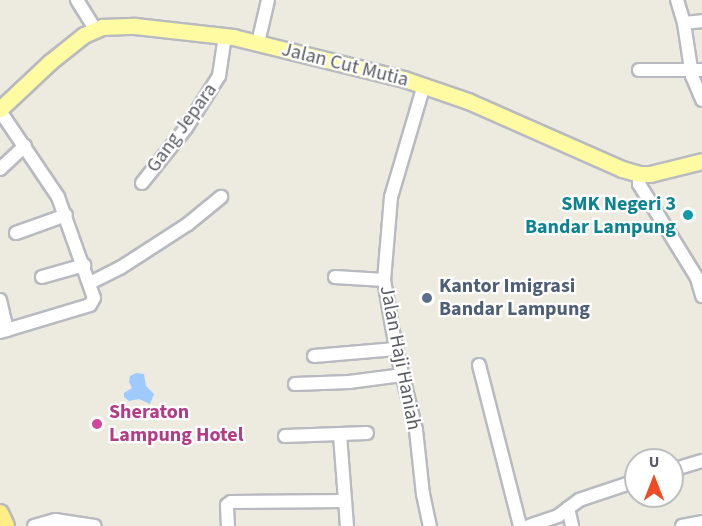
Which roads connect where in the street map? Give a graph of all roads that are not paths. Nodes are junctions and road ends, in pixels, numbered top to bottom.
1 (77, 0) edge
2 (268, 0) edge
3 (677, 0) edge
4 (702, 21) edge
5 (684, 23) junction
6 (95, 29) junction
7 (225, 36) junction
8 (258, 43) junction
9 (697, 69) edge
10 (639, 70) dead end
11 (424, 85) junction
12 (702, 100) edge
13 (0, 110) edge
14 (25, 146) junction
15 (702, 161) edge
16 (0, 169) edge
17 (640, 174) junction
18 (142, 183) dead end
19 (221, 197) dead end
20 (66, 215) junction
21 (16, 233) dead end
22 (84, 265) junction
23 (42, 277) dead end
24 (335, 278) dead end
25 (384, 280) junction
26 (90, 283) junction
27 (702, 296) edge
28 (0, 300) edge
29 (4, 331) edge
30 (396, 349) junction
31 (314, 356) dead end
32 (479, 365) dead end
33 (402, 375) junction
34 (296, 384) dead end
35 (367, 433) dead end
36 (340, 435) junction
37 (285, 436) dead end
38 (702, 461) edge
39 (684, 466) edge
40 (624, 485) edge
41 (345, 501) junction
42 (568, 508) junction
43 (0, 513) edge
44 (702, 522) edge
45 (6, 526) edge
46 (34, 526) edge
47 (95, 526) edge
48 (228, 526) edge
49 (347, 526) edge
50 (430, 526) edge
51 (520, 526) edge
52 (529, 526) edge
53 (572, 526) edge
54 (682, 526) edge

1 - 6 street
2 - 8 street
3 - 5 street
4 - 5 street
5 - 9 street
6 - 7 main road, Jalan Cut Mutia
6 - 13 main road, Jalan Cut Mutia
7 - 8 main road, Jalan Cut Mutia
7 - 18 street, Gang Jepara
8 - 11 main road, Jalan Cut Mutia
9 - 10 street
9 - 12 street
11 - 17 main road, Jalan Cut Mutia
11 - 25 street, Jalan Haji Haniah
13 - 14 street
14 - 16 street
14 - 20 street
15 - 17 main road
17 - 27 street
19 - 26 street
20 - 21 street
20 - 22 street
22 - 23 street
22 - 26 street
24 - 25 street
25 - 30 street, Jalan Haji Haniah
26 - 29 street
28 - 29 street
30 - 31 street
30 - 33 street, Jalan Haji Haniah
32 - 51 street
33 - 34 street
33 - 50 street, Jalan Haji Haniah
35 - 36 street
36 - 37 street
36 - 41 street
38 - 39 street
40 - 42 street
41 - 48 street
41 - 49 street
42 - 52 street
42 - 53 street
43 - 45 highway
44 - 54 street
46 - 47 street

